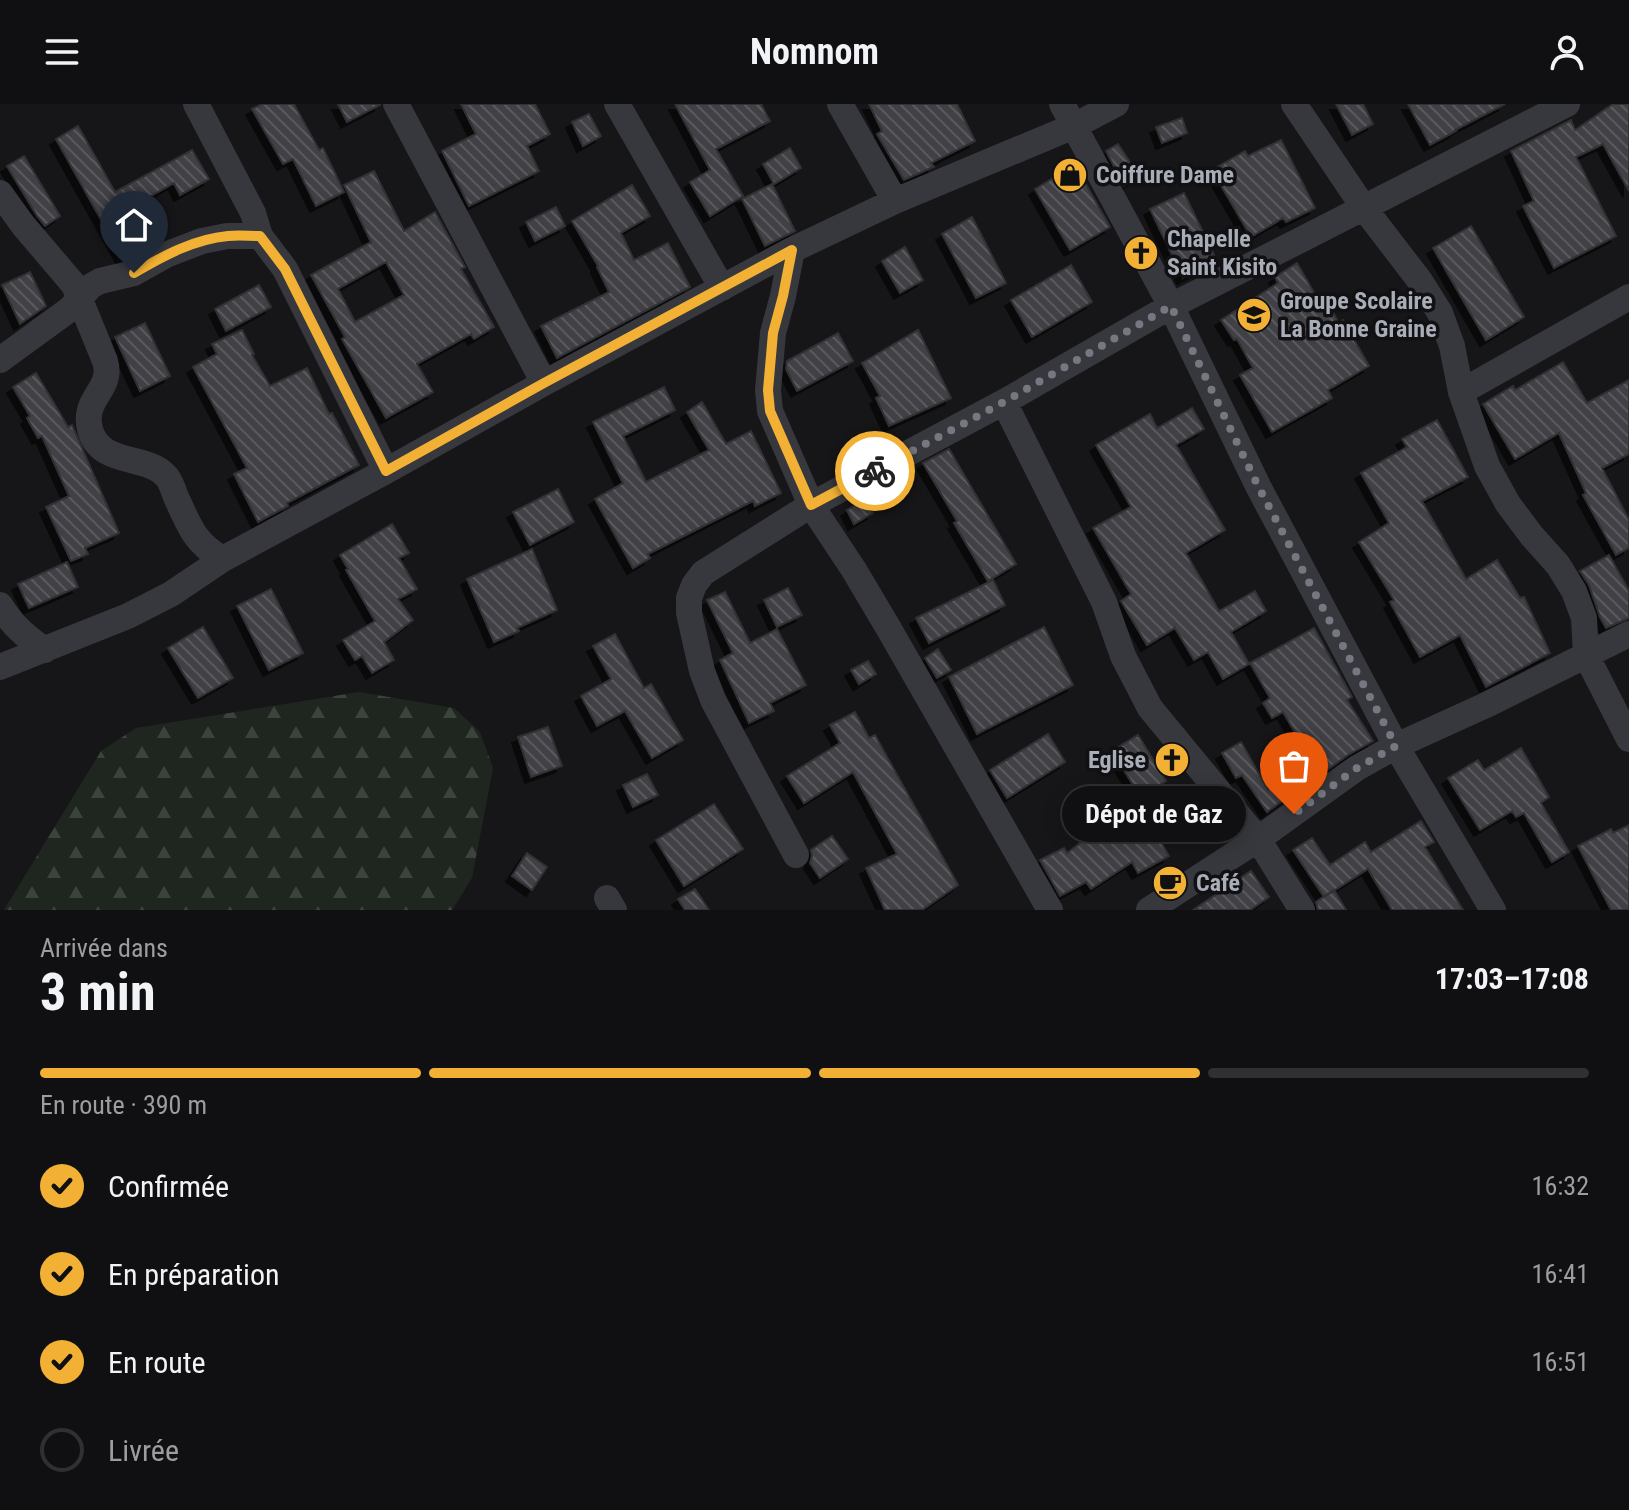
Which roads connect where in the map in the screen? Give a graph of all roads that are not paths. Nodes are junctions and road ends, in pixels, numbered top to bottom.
1 (196, 104) edge
2 (396, 104) edge
3 (617, 104) edge
4 (840, 104) edge
5 (1116, 104) edge
6 (1294, 104) edge
7 (1567, 104) edge
8 (1068, 115) edge
9 (0, 193) edge
10 (895, 201) junction
11 (1364, 208) junction
12 (260, 236) junction
13 (792, 250) junction
14 (722, 288) junction
15 (1629, 297) edge
16 (80, 299) junction
17 (1171, 306) junction
18 (0, 360) edge
19 (544, 383) junction
20 (1461, 392) junction
21 (1004, 402) junction
22 (386, 471) junction
23 (811, 505) junction
24 (223, 559) junction
25 (0, 605) edge
26 (1629, 634) edge
27 (45, 650) junction
28 (1586, 655) junction
29 (0, 667) edge
30 (1629, 739) edge
31 (1396, 746) junction
32 (1258, 839) junction
33 (796, 855) dead end
34 (1050, 910) edge
35 (1149, 910) edge
36 (1302, 910) edge
37 (1493, 910) edge

1 - 12 street
2 - 19 street
3 - 14 street
4 - 10 street
5 - 8 street
6 - 11 street
7 - 11 street
8 - 10 street
8 - 17 street
9 - 16 street
10 - 13 street
11 - 17 street
11 - 20 street
12 - 16 street
12 - 22 street
13 - 14 street
13 - 23 street
14 - 19 street
15 - 20 street
16 - 18 street
16 - 24 street
17 - 21 street
17 - 31 street
19 - 22 street
20 - 28 street
21 - 23 street
21 - 32 street
22 - 24 street
23 - 33 street
23 - 34 street
24 - 27 street
25 - 27 street
26 - 28 street
27 - 29 street
28 - 30 street
28 - 31 street
31 - 32 street
31 - 37 street
32 - 35 street
32 - 36 street

